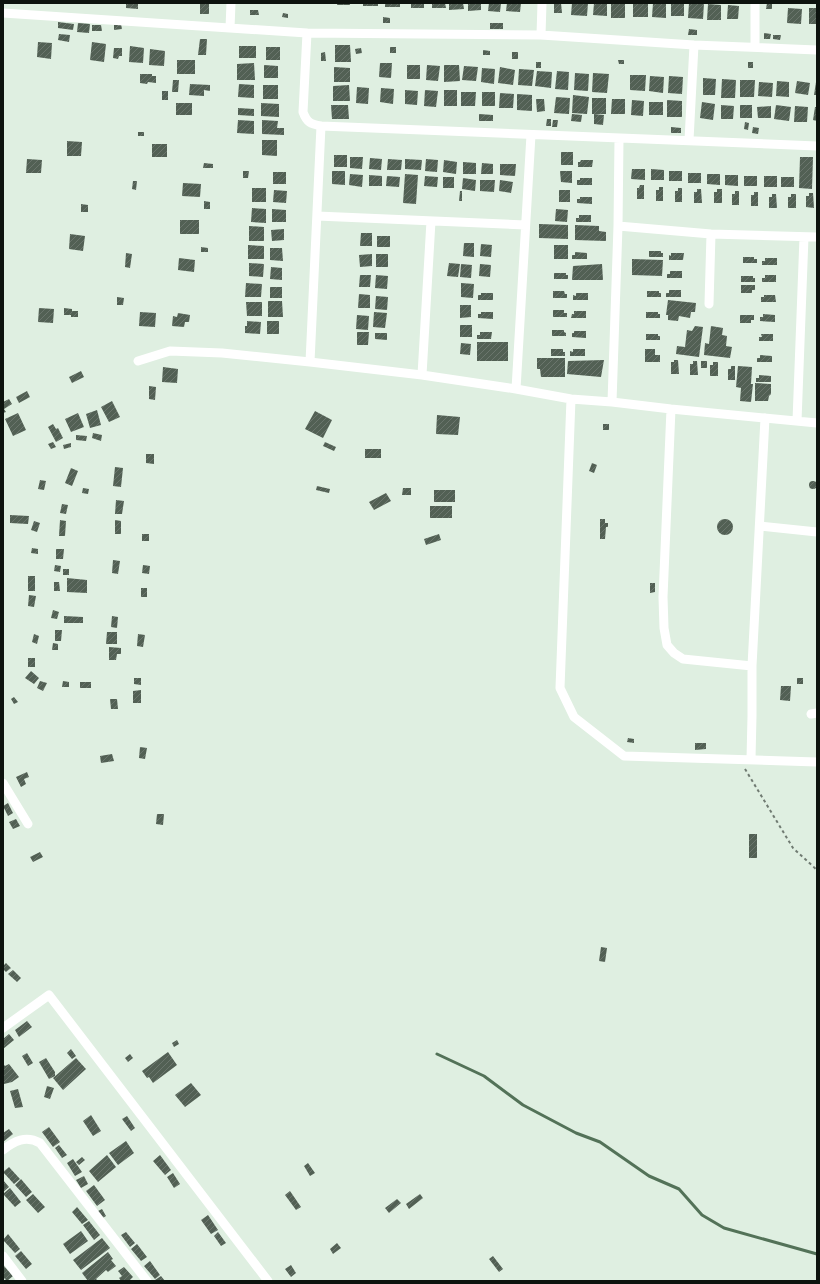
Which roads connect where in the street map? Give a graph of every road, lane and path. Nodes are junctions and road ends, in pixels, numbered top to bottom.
1 (231, 3) edge
2 (542, 3) edge
3 (755, 3) edge
4 (3, 13) edge
5 (230, 28) junction
6 (307, 33) junction
7 (541, 35) junction
8 (694, 45) junction
9 (755, 47) junction
10 (817, 50) edge
11 (321, 126) junction
12 (531, 135) junction
13 (619, 139) junction
14 (689, 140) junction
15 (817, 146) edge
16 (317, 216) junction
17 (431, 221) junction
18 (525, 225) junction
19 (618, 226) junction
20 (711, 234) junction
21 (804, 237) junction
22 (817, 238) edge
23 (709, 304) dead end
24 (138, 361) dead end
25 (310, 362) junction
26 (422, 376) junction
27 (516, 389) junction
28 (571, 399) junction
29 (612, 402) junction
30 (671, 409) junction
31 (765, 418) junction
32 (797, 421) junction
33 (817, 423) edge
34 (760, 526) junction
35 (817, 532) edge
36 (752, 666) junction
37 (750, 759) junction
38 (740, 760) junction
39 (817, 762) edge
40 (3, 783) edge
41 (28, 824) dead end
42 (817, 870) edge
43 (3, 1028) edge
44 (3, 1150) edge
45 (3, 1256) edge
46 (22, 1281) edge
47 (147, 1281) edge
48 (268, 1281) edge

1 - 5 street
2 - 7 street
3 - 9 street
4 - 5 street
5 - 6 street
6 - 7 street
6 - 11 street
7 - 8 street
8 - 9 street
8 - 14 street
9 - 10 street
11 - 12 street
11 - 16 street
12 - 13 street
12 - 18 street
13 - 14 street
13 - 19 street
14 - 15 street
16 - 17 street
16 - 25 street
17 - 18 street
17 - 26 street
18 - 27 street
19 - 20 street
19 - 29 street
20 - 21 street
20 - 23 street
21 - 22 street
21 - 32 street
24 - 25 street
25 - 26 street
26 - 27 street
27 - 28 street
28 - 29 street
28 - 38 street
29 - 30 street
30 - 31 street
30 - 36 street
31 - 32 street
31 - 34 street
32 - 33 street
34 - 35 street
34 - 36 street
36 - 37 street
37 - 38 street
37 - 39 street
38 - 42 path
40 - 41 street
43 - 48 street
44 - 47 street
45 - 46 street

